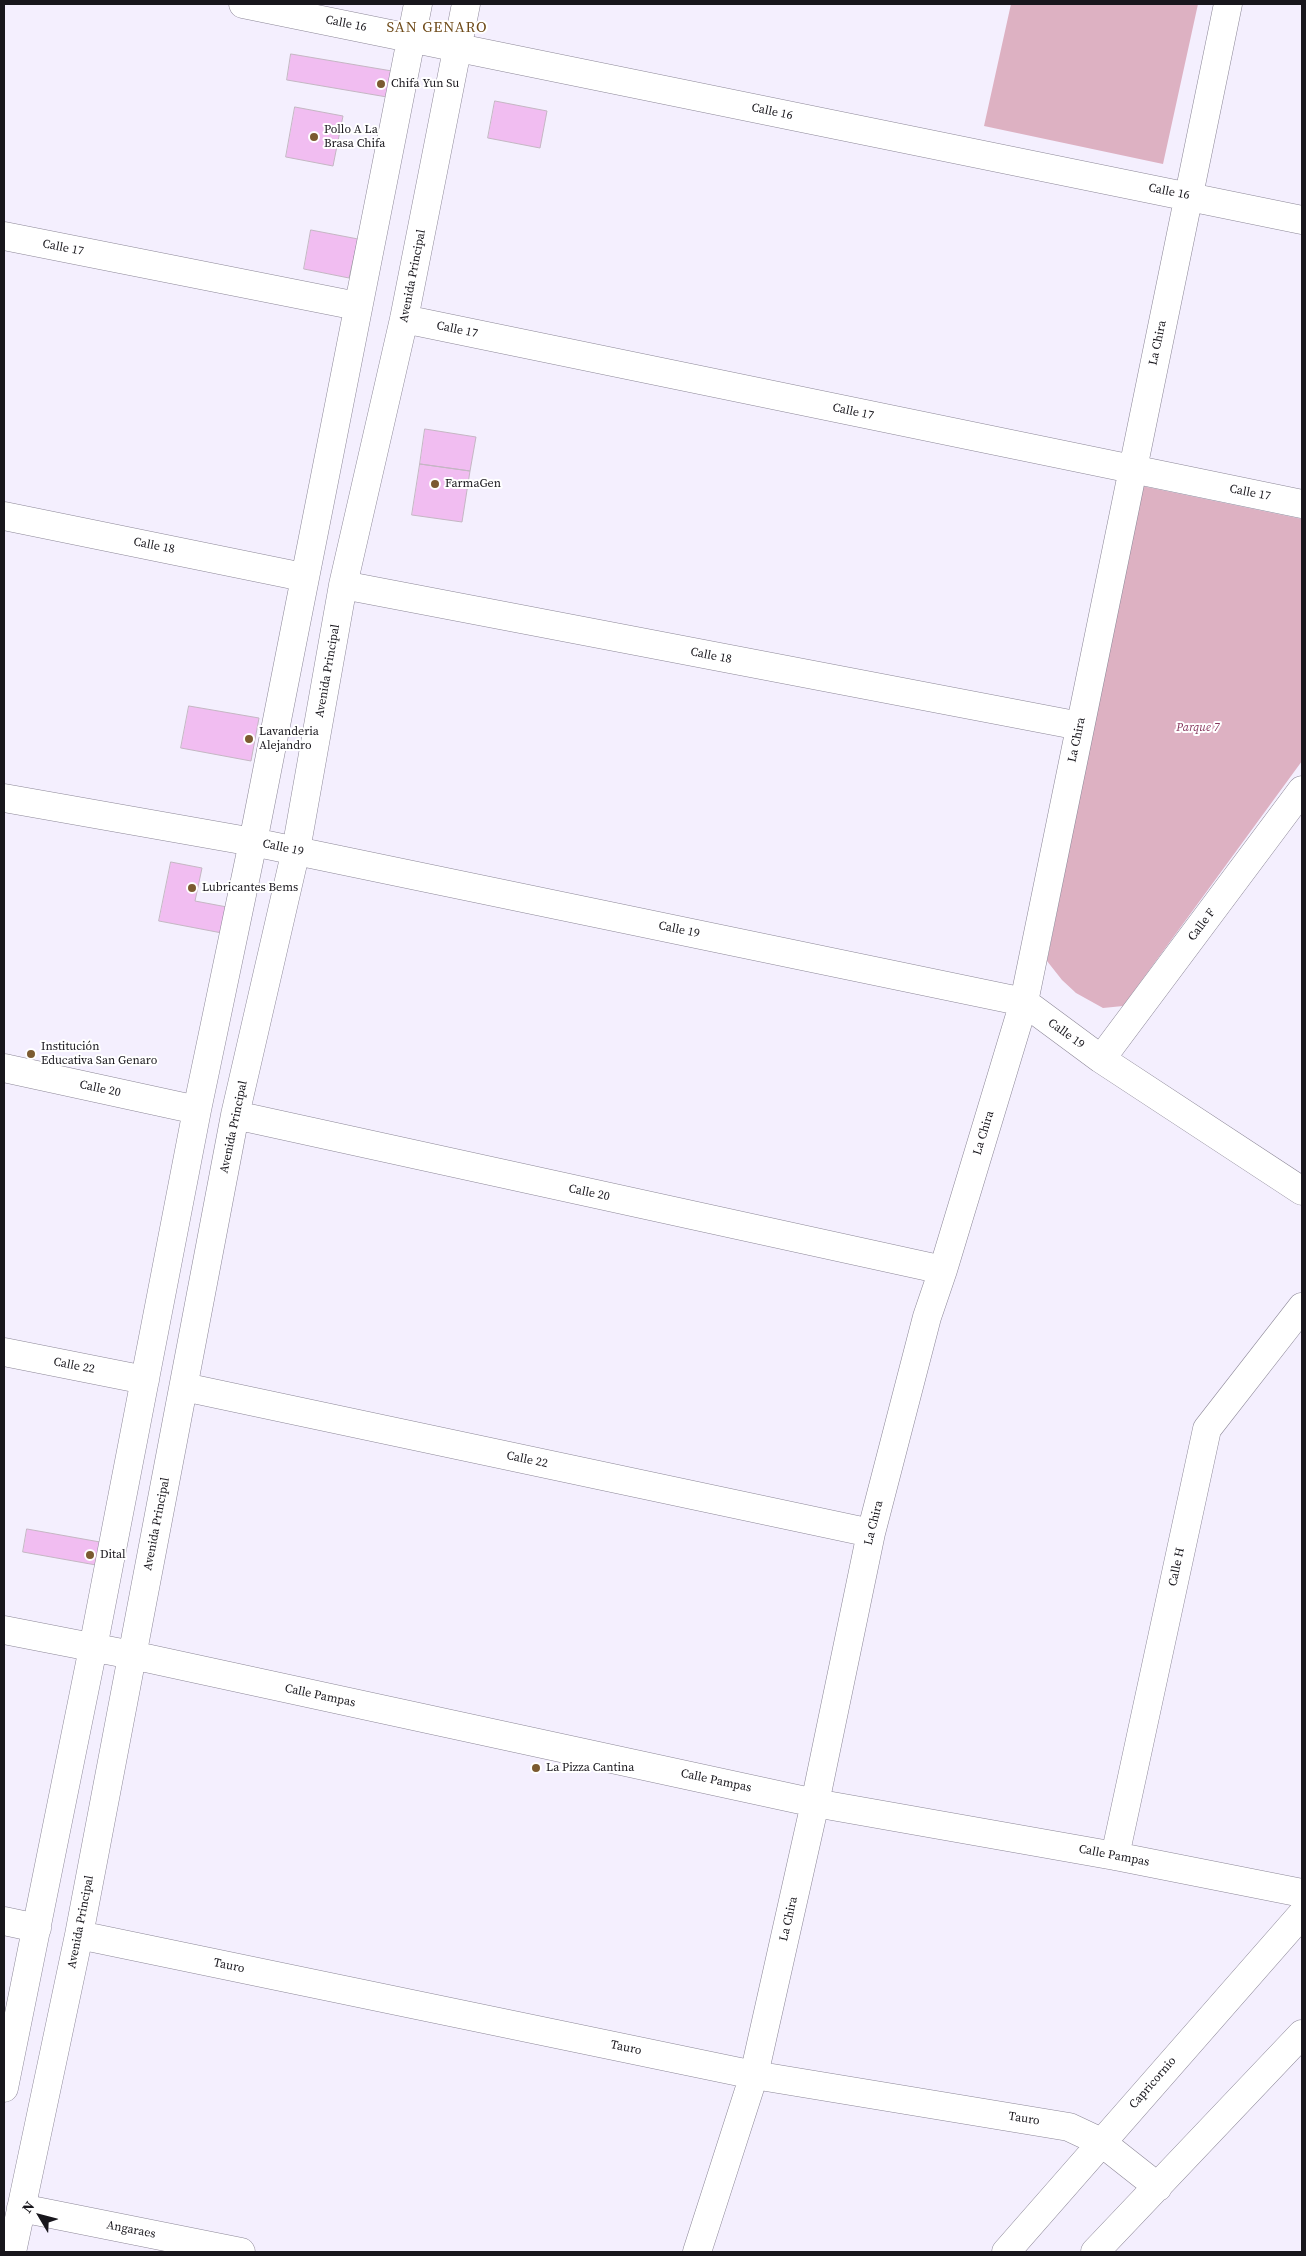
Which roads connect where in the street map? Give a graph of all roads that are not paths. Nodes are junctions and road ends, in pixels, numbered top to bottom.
1 (242, 4) edge
2 (418, 4) edge
3 (466, 4) edge
4 (1228, 4) edge
5 (411, 37) junction
6 (458, 46) junction
7 (1188, 196) junction
8 (1302, 220) edge
9 (4, 236) edge
10 (357, 306) junction
11 (404, 319) junction
12 (1132, 470) junction
13 (1302, 504) edge
14 (4, 516) edge
15 (304, 577) junction
16 (343, 585) junction
17 (1080, 726) junction
18 (1302, 790) edge
19 (4, 798) edge
20 (253, 842) junction
21 (296, 850) junction
22 (1024, 1002) junction
23 (1101, 1059) junction
24 (4, 1068) edge
25 (197, 1110) junction
26 (235, 1115) junction
27 (1302, 1191) edge
28 (943, 1270) junction
29 (1302, 1307) edge
30 (4, 1352) edge
31 (145, 1380) junction
32 (184, 1387) junction
33 (871, 1534) junction
34 (4, 1630) edge
35 (93, 1648) junction
36 (132, 1655) junction
37 (815, 1803) junction
38 (1115, 1856) junction
39 (1302, 1893) edge
40 (1302, 1914) edge
41 (4, 1921) edge
42 (37, 1928) junction
43 (79, 1935) junction
44 (1302, 2034) edge
45 (754, 2075) junction
46 (4, 2088) edge
47 (1101, 2142) junction
48 (1158, 2187) junction
49 (21, 2208) junction
50 (12, 2252) edge
51 (241, 2252) edge
52 (697, 2252) edge
53 (1006, 2252) edge
54 (1096, 2252) edge

1 - 5 street, Calle 16
2 - 5 street
3 - 6 street, Avenida Principal
4 - 7 street, La Chira
5 - 6 street, Calle 16
5 - 10 street
6 - 7 street, Calle 16
6 - 11 street, Avenida Principal
7 - 8 street, Calle 16
7 - 12 street, La Chira
9 - 10 street, Calle 17
10 - 15 street
11 - 12 street, Calle 17
11 - 16 street, Avenida Principal
12 - 13 street, Calle 17
12 - 17 street, La Chira
14 - 15 street, Calle 18
15 - 20 street
16 - 17 street, Calle 18
16 - 21 street, Avenida Principal
17 - 22 street, La Chira
18 - 23 street, Calle F
19 - 20 street, Calle 19
20 - 21 street, Calle 19
20 - 25 street
21 - 22 street, Calle 19
21 - 26 street, Avenida Principal
22 - 23 street, Calle 19
22 - 28 street, La Chira
23 - 27 street, Calle 19
24 - 25 street, Calle 20
25 - 31 street
26 - 28 street, Calle 20
26 - 32 street, Avenida Principal
28 - 33 street, La Chira
29 - 38 street, Calle H
30 - 31 street, Calle 22
31 - 35 street
32 - 33 street, Calle 22
32 - 36 street, Avenida Principal
33 - 37 street, La Chira
34 - 35 street, Calle Pampas
35 - 36 street, Calle Pampas
35 - 42 street
36 - 37 street, Calle Pampas
36 - 43 street, Avenida Principal
37 - 38 street, Calle Pampas
37 - 45 street, La Chira
38 - 39 street, Calle Pampas
40 - 47 street, Capricornio
41 - 42 street
42 - 46 street
43 - 45 street, Tauro
43 - 49 street, Avenida Principal
44 - 48 street
45 - 47 street, Tauro
45 - 52 street, La Chira
47 - 48 street, Tauro
47 - 53 street, Capricornio
48 - 54 street
49 - 50 street, Avenida Principal
49 - 51 street, Angaraes

